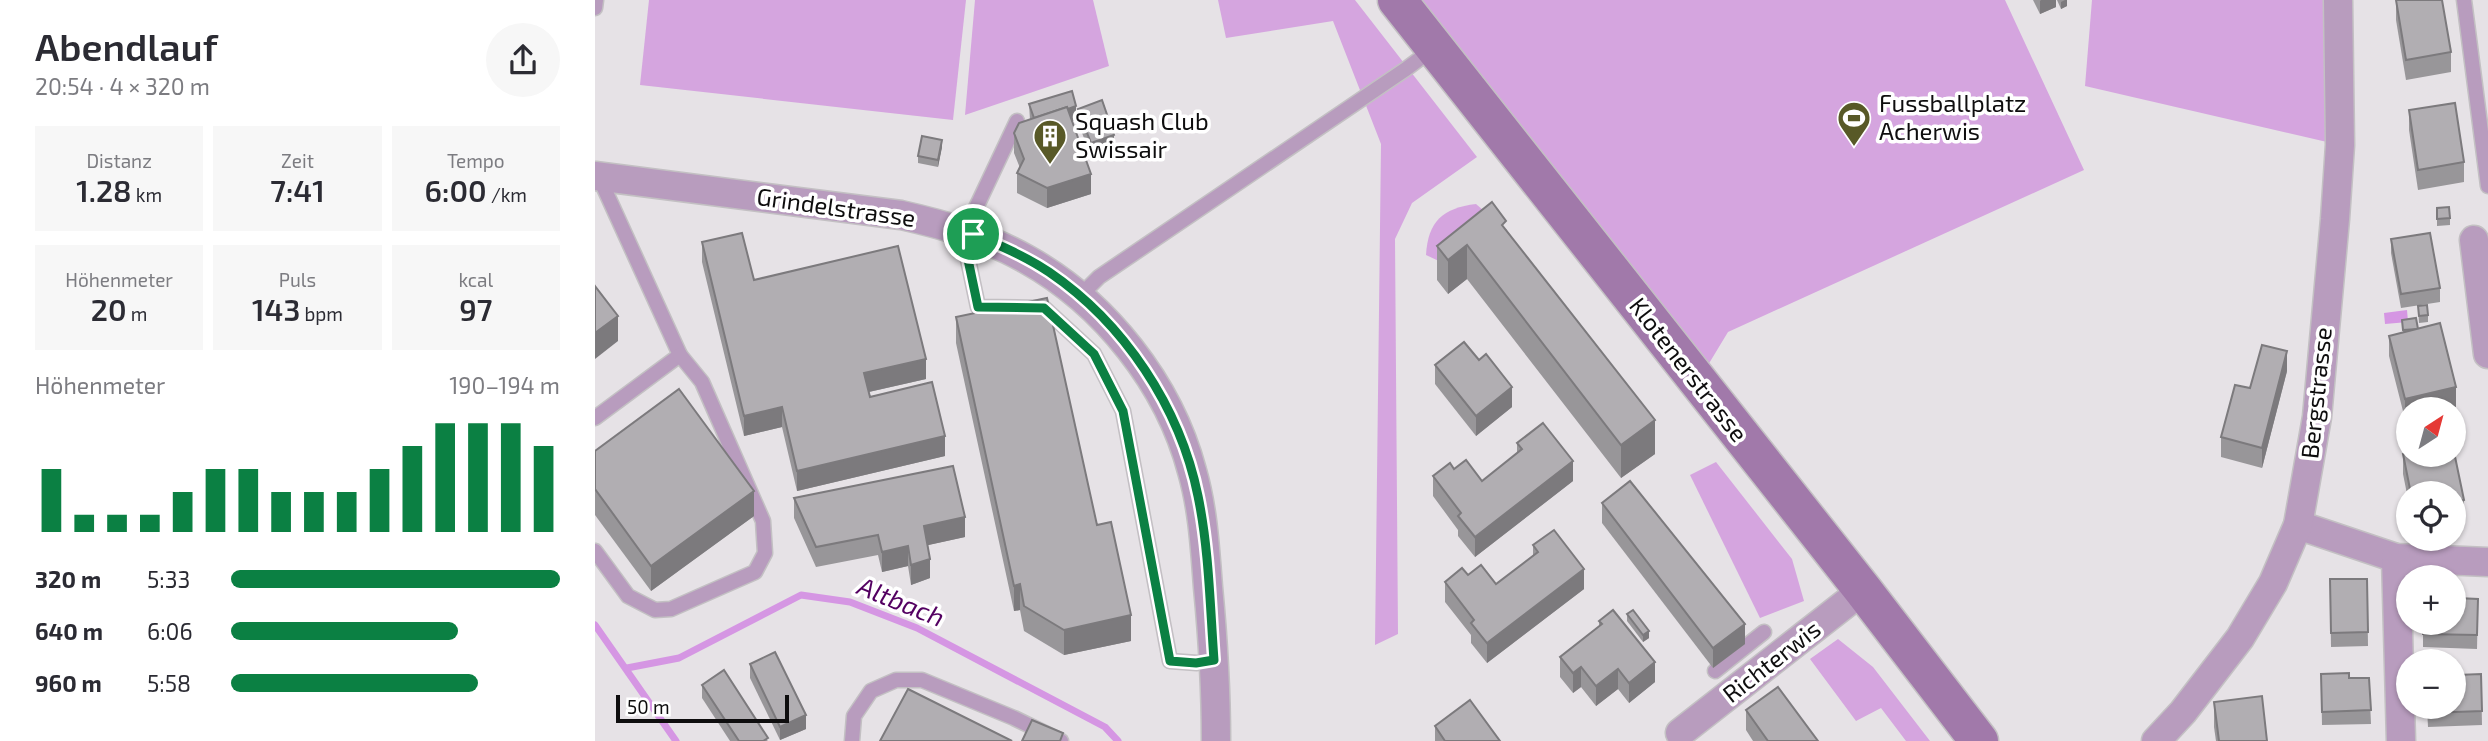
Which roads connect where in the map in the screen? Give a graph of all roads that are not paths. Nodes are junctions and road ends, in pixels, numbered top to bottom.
1 (596, 0) edge
2 (1397, 0) edge
3 (2338, 0) edge
4 (2464, 0) edge
5 (595, 8) edge
6 (1434, 48) junction
7 (1017, 121) edge
8 (597, 177) edge
9 (2488, 186) edge
10 (969, 233) junction
11 (2474, 240) dead end
12 (1080, 296) junction
13 (2488, 354) edge
14 (680, 355) junction
15 (595, 418) edge
16 (2298, 525) junction
17 (595, 551) edge
18 (2396, 558) junction
19 (2488, 562) edge
20 (1863, 590) junction
21 (1764, 632) dead end
22 (1214, 660) junction
23 (1715, 671) dead end
24 (1680, 733) dead end
25 (852, 741) edge
26 (1061, 741) edge
27 (1216, 741) edge
28 (1979, 741) edge
29 (2156, 741) edge
30 (2401, 741) edge

1 - 5 lane
2 - 6 main road, Klotenerstrasse
3 - 16 street, Bergstrasse
4 - 9 lane
6 - 12 lane
6 - 20 main road, Klotenerstrasse
7 - 10 lane
8 - 10 street, Grindelstrasse
8 - 14 lane
10 - 12 street, Grindelstrasse
10 - 22 lane
11 - 13 street
12 - 22 street, Grindelstrasse
14 - 15 lane
14 - 17 lane
16 - 18 street
16 - 29 street, Bergstrasse
18 - 19 street
18 - 30 street
20 - 24 street, Richterwis
20 - 28 main road, Klotenerstrasse
21 - 23 lane
22 - 27 street, Grindelstrasse
25 - 26 lane

